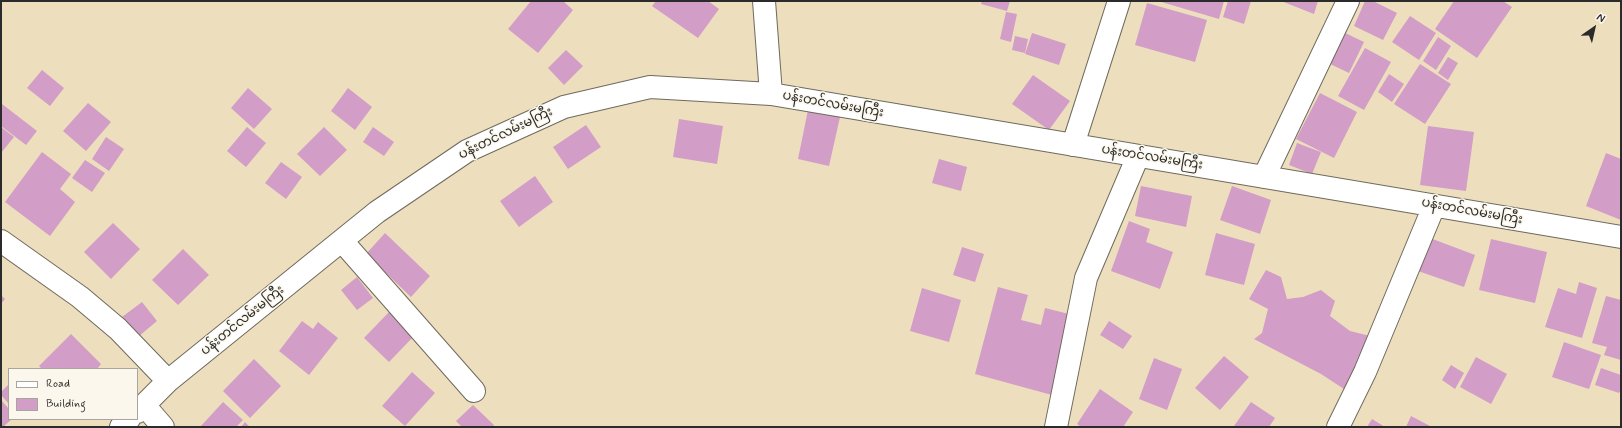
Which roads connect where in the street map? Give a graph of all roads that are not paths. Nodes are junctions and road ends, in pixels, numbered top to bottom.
1 (764, 1) edge
2 (1120, 1) edge
3 (1348, 1) edge
4 (771, 94) junction
5 (1073, 145) junction
6 (1138, 156) junction
7 (1264, 177) junction
8 (1434, 206) junction
9 (1621, 237) edge
10 (1, 241) edge
11 (342, 241) junction
12 (168, 381) junction
13 (474, 391) dead end
14 (138, 411) edge
15 (138, 413) edge
16 (128, 420) edge
17 (121, 427) edge
18 (163, 427) edge
19 (1056, 427) edge
20 (1338, 427) edge

1 - 4 street
2 - 5 street
3 - 7 street
4 - 5 street, ပန်းတင်လမ်းမကြီး
4 - 11 street, ပန်းတင်လမ်းမကြီး
5 - 6 street, ပန်းတင်လမ်းမကြီး
6 - 7 street, ပန်းတင်လမ်းမကြီး
6 - 19 street
7 - 8 street, ပန်းတင်လမ်းမကြီး
8 - 9 street, ပန်းတင်လမ်းမကြီး
8 - 20 street
10 - 12 street
11 - 12 street, ပန်းတင်လမ်းမကြီး
11 - 13 street
12 - 14 street, ပန်းတင်လမ်းမကြီး
15 - 18 street
16 - 17 street, ပန်းတင်လမ်းမကြီး

